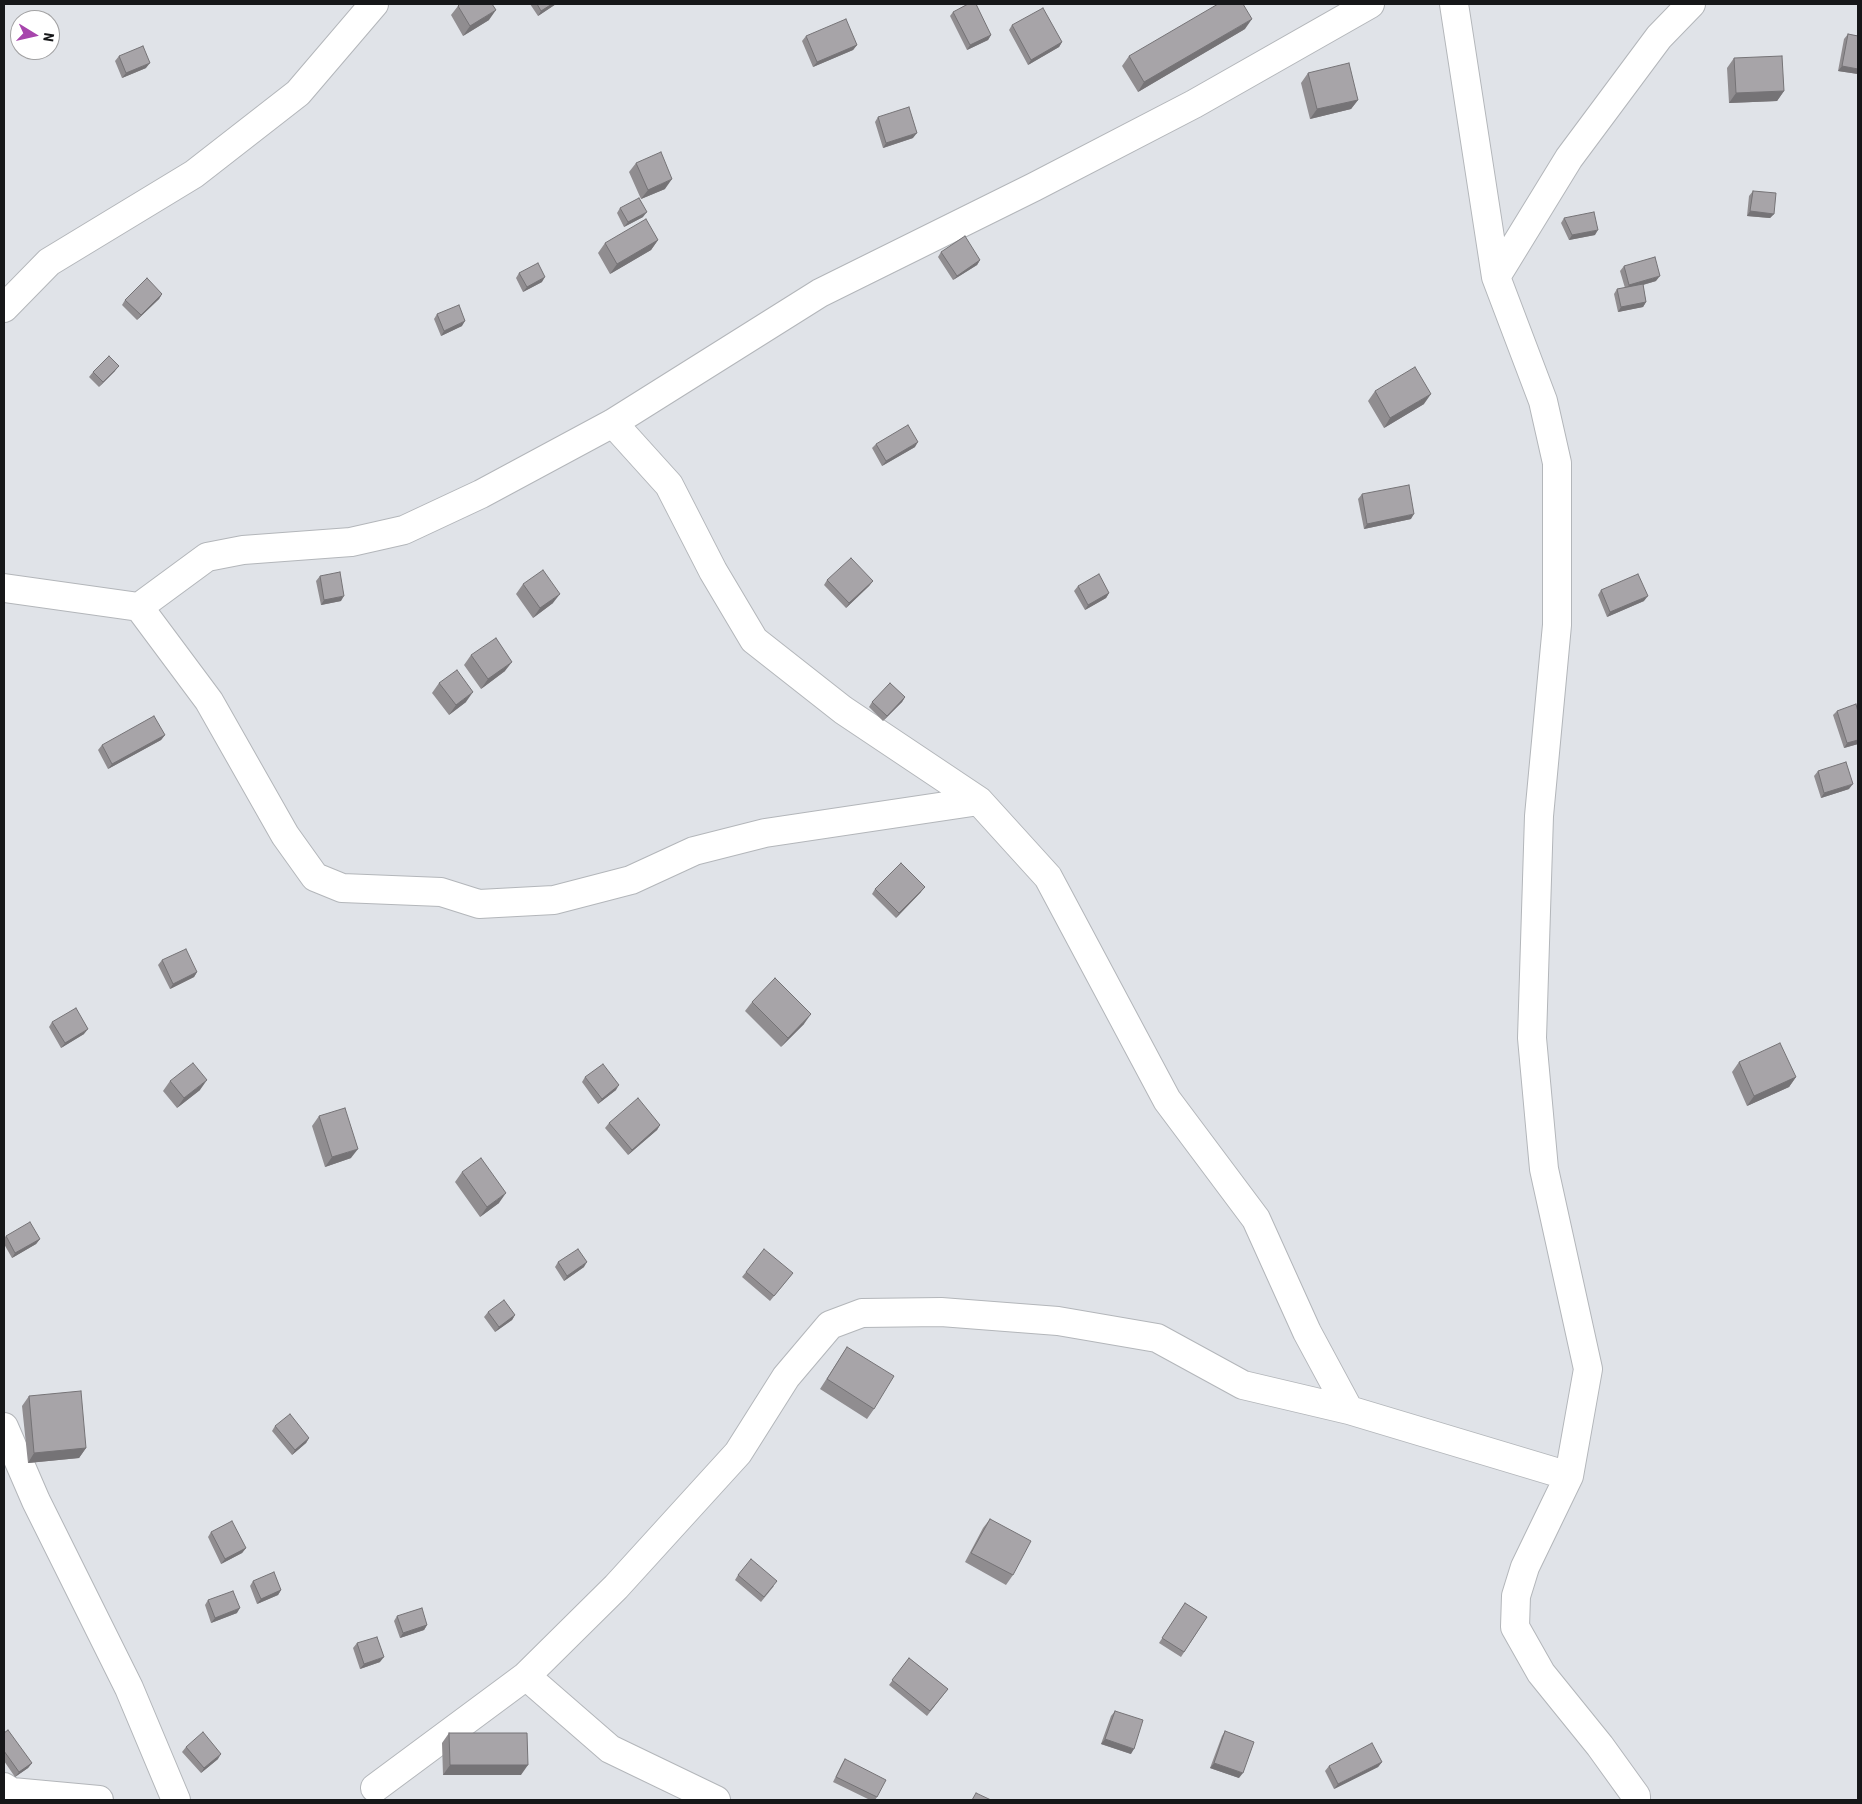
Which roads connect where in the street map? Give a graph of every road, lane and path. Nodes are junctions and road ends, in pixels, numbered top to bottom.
1 (374, 4) edge
2 (1370, 4) edge
3 (1454, 4) edge
4 (1691, 4) edge
5 (1496, 277) junction
6 (4, 308) edge
7 (613, 423) junction
8 (4, 588) edge
9 (139, 607) junction
10 (979, 801) junction
11 (1349, 1410) junction
12 (4, 1427) edge
13 (1569, 1476) junction
14 (526, 1676) junction
15 (4, 1787) edge
16 (375, 1788) dead end
17 (98, 1800) edge
18 (176, 1800) edge
19 (716, 1800) edge
20 (1636, 1800) edge

1 - 6 street
2 - 7 street
3 - 5 street
4 - 5 street
5 - 13 street
7 - 9 street
7 - 10 street
8 - 9 street
9 - 10 street
10 - 11 street
11 - 13 street
11 - 14 street
12 - 18 street
13 - 20 street
14 - 16 street
14 - 19 street
15 - 17 street

